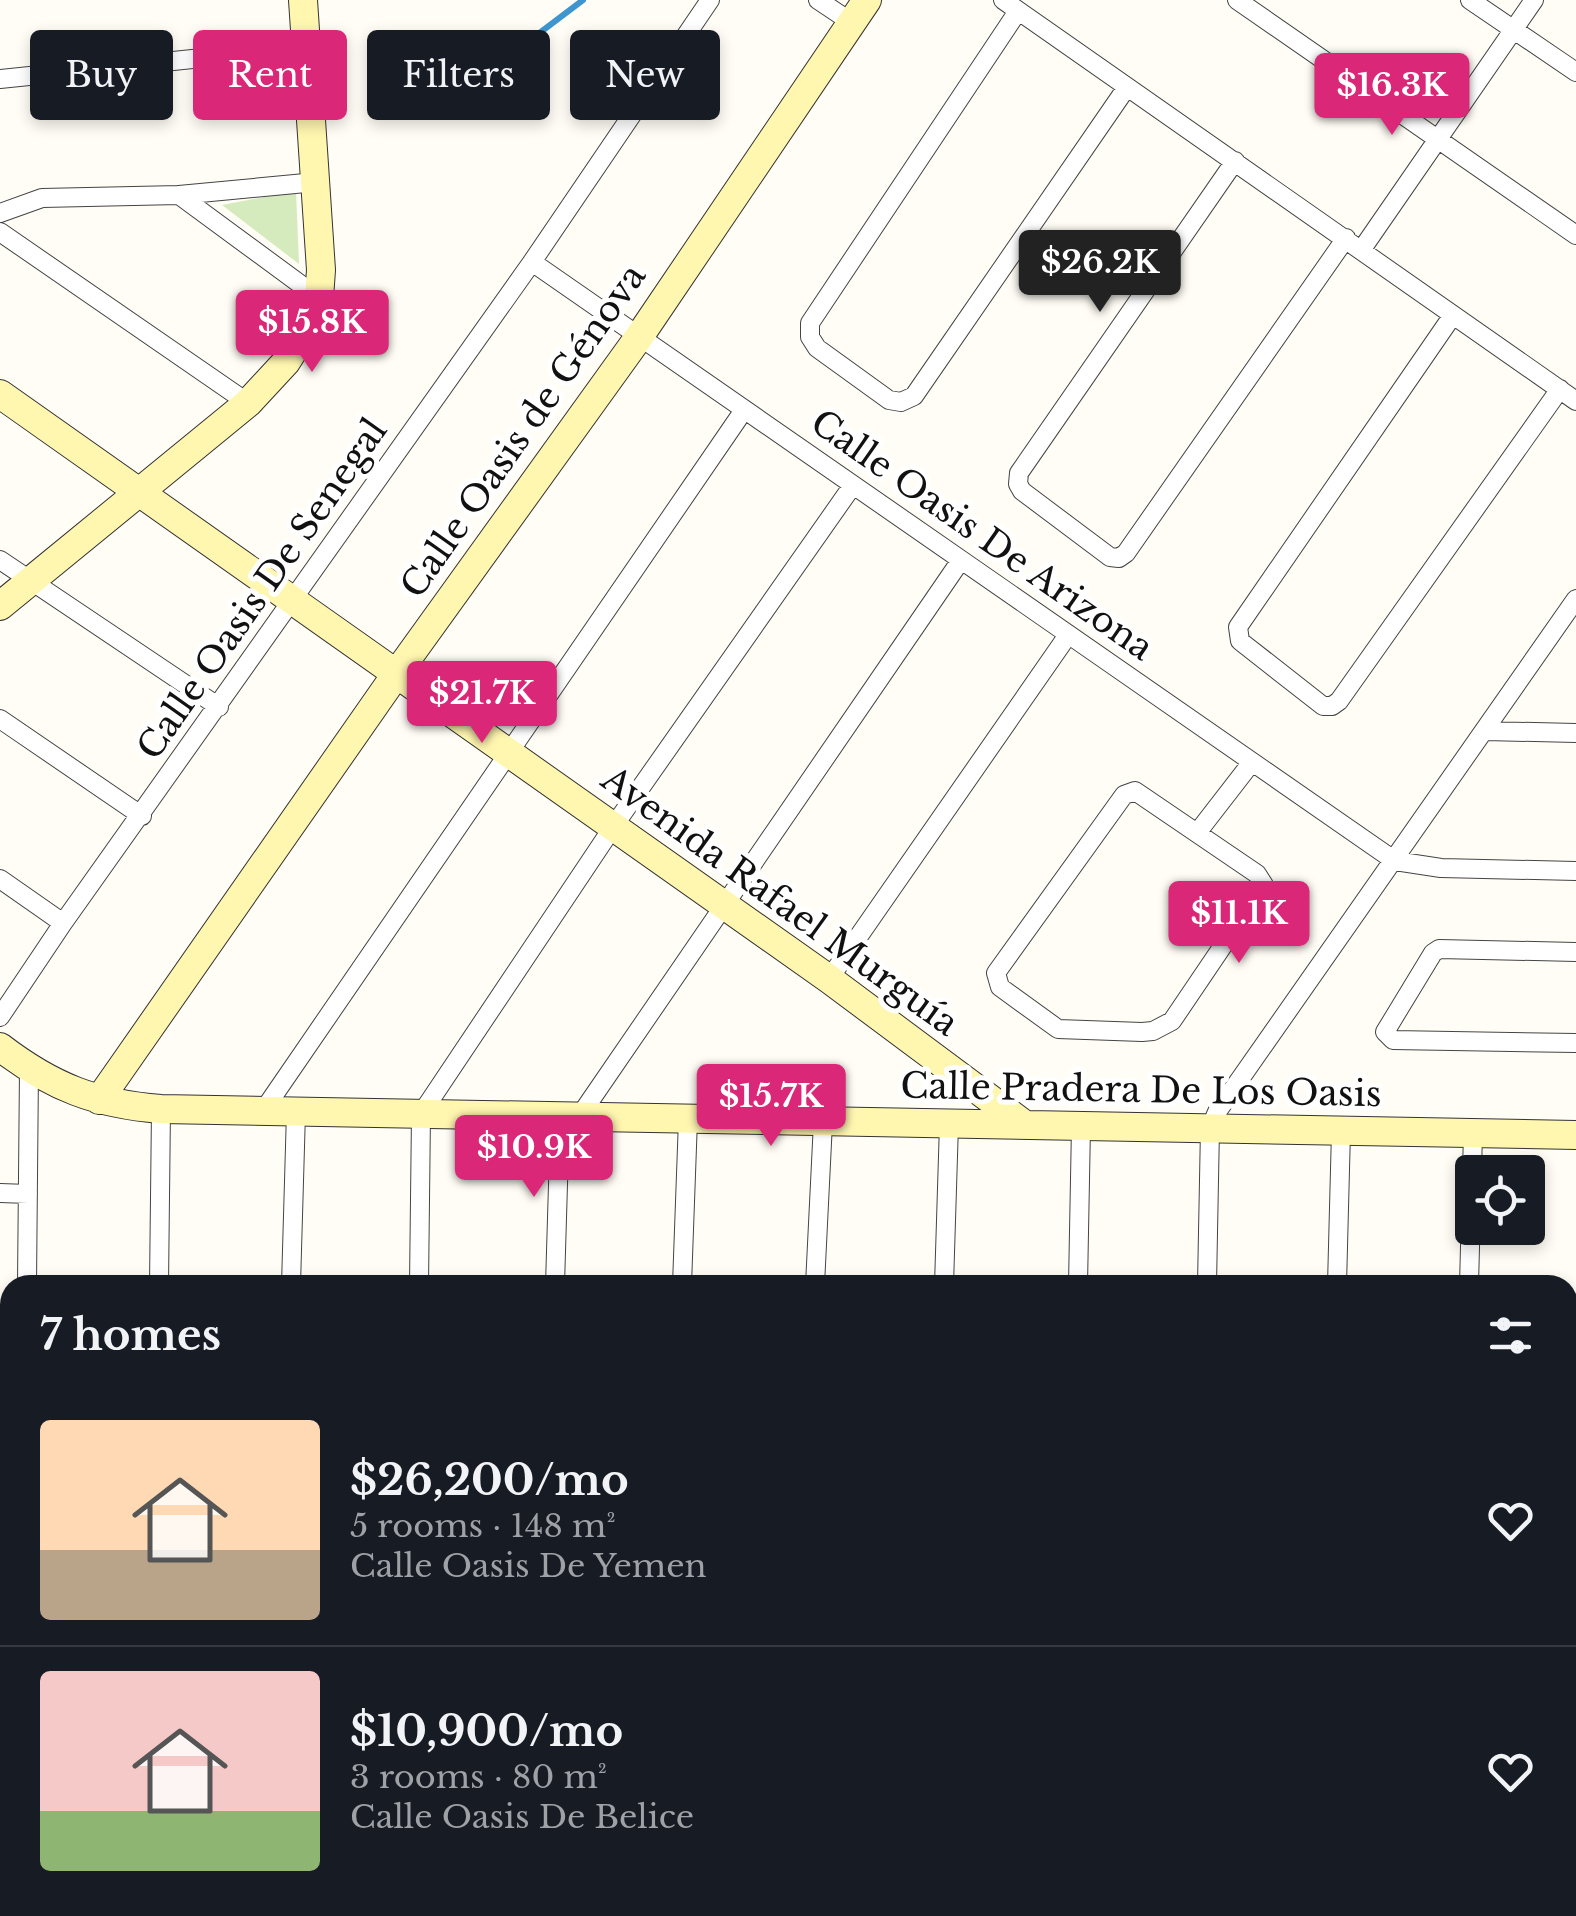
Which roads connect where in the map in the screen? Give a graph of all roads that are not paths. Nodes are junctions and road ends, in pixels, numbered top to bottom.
1 (303, 0) edge
2 (710, 0) edge
3 (818, 0) edge
4 (1237, 0) edge
5 (1470, 0) edge
6 (1534, 0) edge
7 (1010, 5) edge
8 (859, 11) edge
9 (306, 30) edge
10 (1512, 30) junction
11 (193, 58) edge
12 (1576, 72) edge
13 (0, 79) edge
14 (1128, 87) junction
15 (312, 120) edge
16 (1436, 140) junction
17 (1235, 162) junction
18 (316, 182) junction
19 (179, 196) junction
20 (0, 213) edge
21 (0, 232) edge
22 (1576, 235) edge
23 (1346, 238) junction
24 (1362, 249) junction
25 (532, 262) junction
26 (319, 298) junction
27 (1453, 315) junction
28 (639, 337) junction
29 (1560, 389) junction
30 (0, 394) edge
31 (1576, 401) edge
32 (248, 403) junction
33 (744, 410) junction
34 (853, 486) junction
35 (140, 492) junction
36 (0, 560) edge
37 (961, 560) junction
38 (30, 582) junction
39 (1576, 600) edge
40 (292, 603) junction
41 (0, 606) edge
42 (1068, 635) junction
43 (397, 673) junction
44 (219, 707) junction
45 (0, 720) edge
46 (1485, 731) junction
47 (1576, 734) edge
48 (507, 752) junction
49 (1252, 762) junction
50 (142, 816) junction
51 (613, 827) junction
52 (1197, 833) junction
53 (1395, 861) junction
54 (1576, 871) edge
55 (0, 879) edge
56 (725, 904) junction
57 (63, 923) junction
58 (1576, 952) edge
59 (829, 978) junction
60 (0, 1017) edge
61 (1576, 1043) edge
62 (0, 1048) edge
63 (29, 1069) junction
64 (99, 1100) junction
65 (161, 1110) junction
66 (263, 1111) junction
67 (296, 1112) junction
68 (422, 1114) junction
69 (570, 1117) junction
70 (688, 1119) junction
71 (823, 1122) junction
72 (949, 1124) junction
73 (1025, 1125) junction
74 (1081, 1126) junction
75 (1210, 1128) junction
76 (1341, 1131) junction
77 (1473, 1133) junction
78 (1576, 1135) edge
79 (0, 1194) edge
80 (28, 1194) junction
81 (26, 1275) edge
82 (159, 1275) edge
83 (292, 1275) edge
84 (419, 1275) edge
85 (556, 1275) edge
86 (682, 1275) edge
87 (815, 1275) edge
88 (944, 1275) edge
89 (1078, 1275) edge
90 (1207, 1275) edge
91 (1337, 1275) edge
92 (1470, 1275) edge

1 - 9 street
2 - 25 street, Calle Oasis De Senegal
3 - 8 street
4 - 16 street
5 - 10 street
6 - 10 street
7 - 14 street
7 - 14 street
8 - 28 street, Calle Oasis de Génova
10 - 12 street
10 - 16 street
11 - 13 street
14 - 17 street
15 - 18 street
16 - 22 street
16 - 24 street
17 - 23 street
17 - 23 street
18 - 19 street
18 - 26 street
19 - 20 street
19 - 26 street
21 - 32 street
23 - 24 street
24 - 27 street
25 - 28 street, Calle Oasis De Arizona
25 - 40 street, Calle Oasis De Senegal
26 - 32 street
27 - 29 street
27 - 29 street
28 - 33 street, Calle Oasis De Arizona
28 - 43 street, Calle Oasis de Génova
29 - 31 street
30 - 35 street, Avenida Rafael Murguía
32 - 35 street
33 - 34 street, Calle Oasis De Arizona
33 - 48 street
34 - 37 street, Calle Oasis De Arizona
34 - 51 street
35 - 38 street
35 - 40 street, Avenida Rafael Murguía
36 - 38 street
37 - 42 street, Calle Oasis De Arizona
37 - 56 street
38 - 41 street
38 - 44 street
39 - 46 street
40 - 43 street, Avenida Rafael Murguía
40 - 44 street, Calle Oasis De Senegal
42 - 49 street, Calle Oasis De Arizona
42 - 59 street
43 - 48 street, Avenida Rafael Murguía
43 - 64 street, Calle Oasis de Génova
44 - 50 street, Calle Oasis De Senegal
45 - 50 street
46 - 47 street
46 - 53 street
48 - 51 street, Avenida Rafael Murguía
48 - 66 street
49 - 52 street
49 - 53 street, Calle Oasis De Arizona
50 - 57 street, Calle Oasis De Senegal
51 - 56 street, Avenida Rafael Murguía
51 - 68 street
52 - 52 street
53 - 54 street
53 - 75 street
55 - 57 street
56 - 59 street, Avenida Rafael Murguía
56 - 69 street
57 - 60 street, Calle Oasis De Senegal
58 - 61 street
59 - 73 street, Avenida Rafael Murguía
62 - 63 street, Calle Pradera De Los Oasis
63 - 64 street, Calle Pradera De Los Oasis
63 - 80 street
64 - 65 street, Calle Pradera De Los Oasis
65 - 66 street, Calle Pradera De Los Oasis
65 - 82 street
66 - 67 street, Calle Pradera De Los Oasis
67 - 68 street, Calle Pradera De Los Oasis
67 - 83 street
68 - 69 street, Calle Pradera De Los Oasis
68 - 84 street
69 - 70 street, Calle Pradera De Los Oasis
69 - 85 street
70 - 71 street, Calle Pradera De Los Oasis
70 - 86 street
71 - 72 street, Calle Pradera De Los Oasis
71 - 87 street
72 - 73 street, Calle Pradera De Los Oasis
72 - 88 street
73 - 74 street, Calle Pradera De Los Oasis
74 - 75 street, Calle Pradera De Los Oasis
74 - 89 street
75 - 76 street, Calle Pradera De Los Oasis
75 - 90 street
76 - 77 street, Calle Pradera De Los Oasis
76 - 91 street
77 - 78 street, Calle Pradera De Los Oasis
77 - 92 street
79 - 80 street
80 - 81 street

